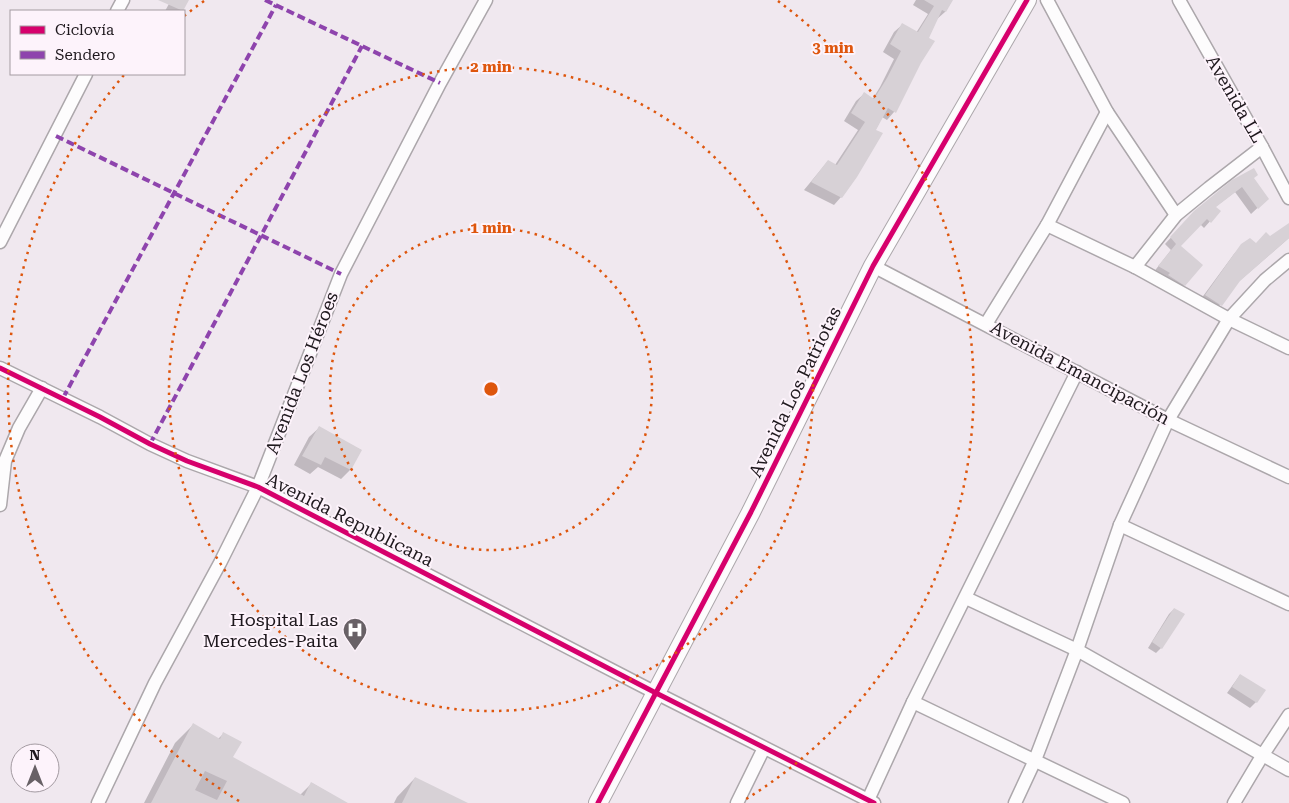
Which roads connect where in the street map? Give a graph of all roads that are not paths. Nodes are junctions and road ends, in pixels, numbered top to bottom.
1 (486, 0) edge
2 (1027, 0) edge
3 (1047, 0) edge
4 (1179, 0) edge
5 (85, 75) edge
6 (1107, 112) junction
7 (1262, 147) junction
8 (1289, 198) edge
9 (1176, 216) junction
10 (1047, 225) junction
11 (0, 242) edge
12 (1289, 260) edge
13 (873, 266) junction
14 (1134, 267) junction
15 (1230, 319) junction
16 (986, 324) junction
17 (1289, 348) edge
18 (0, 368) edge
19 (1078, 372) junction
20 (42, 388) junction
21 (1168, 420) junction
22 (1289, 478) edge
23 (258, 487) junction
24 (0, 505) edge
25 (1120, 525) junction
26 (966, 598) junction
27 (1289, 604) edge
28 (1076, 650) junction
29 (656, 693) junction
30 (913, 702) junction
31 (1289, 715) edge
32 (764, 748) junction
33 (1262, 756) junction
34 (1035, 760) junction
35 (1289, 770) edge
36 (871, 802) edge
37 (98, 803) edge
38 (598, 803) edge
39 (737, 803) edge
40 (1015, 803) edge
41 (1123, 803) edge
42 (1234, 803) edge

1 - 23 street, Avenida Los Héroes
2 - 13 street, Avenida Los Patriotas
3 - 6 street
4 - 7 street, Avenida LL
5 - 11 street
6 - 9 street
6 - 10 street
7 - 8 street, Avenida LL
7 - 9 street
9 - 14 street
10 - 14 street
10 - 16 street
12 - 15 street
13 - 16 street, Avenida Emancipación
13 - 29 street, Avenida Los Patriotas
14 - 15 street
15 - 17 street
15 - 21 street
16 - 19 street, Avenida Emancipación
18 - 20 street, Avenida Republicana
19 - 21 street, Avenida Emancipación
19 - 26 street
20 - 23 street, Avenida Republicana
20 - 24 street
21 - 22 street, Avenida Emancipación
21 - 25 street
23 - 29 street, Avenida Republicana
23 - 37 street, Avenida Los Héroes
25 - 27 street
25 - 28 street
26 - 28 street
26 - 30 street
28 - 33 street
28 - 34 street
29 - 32 street, Avenida Republicana
29 - 38 street, Avenida Los Patriotas
30 - 34 street
30 - 36 street
31 - 33 street
32 - 36 street, Avenida Republicana
32 - 39 street
33 - 35 street
33 - 42 street
34 - 40 street
34 - 41 street

